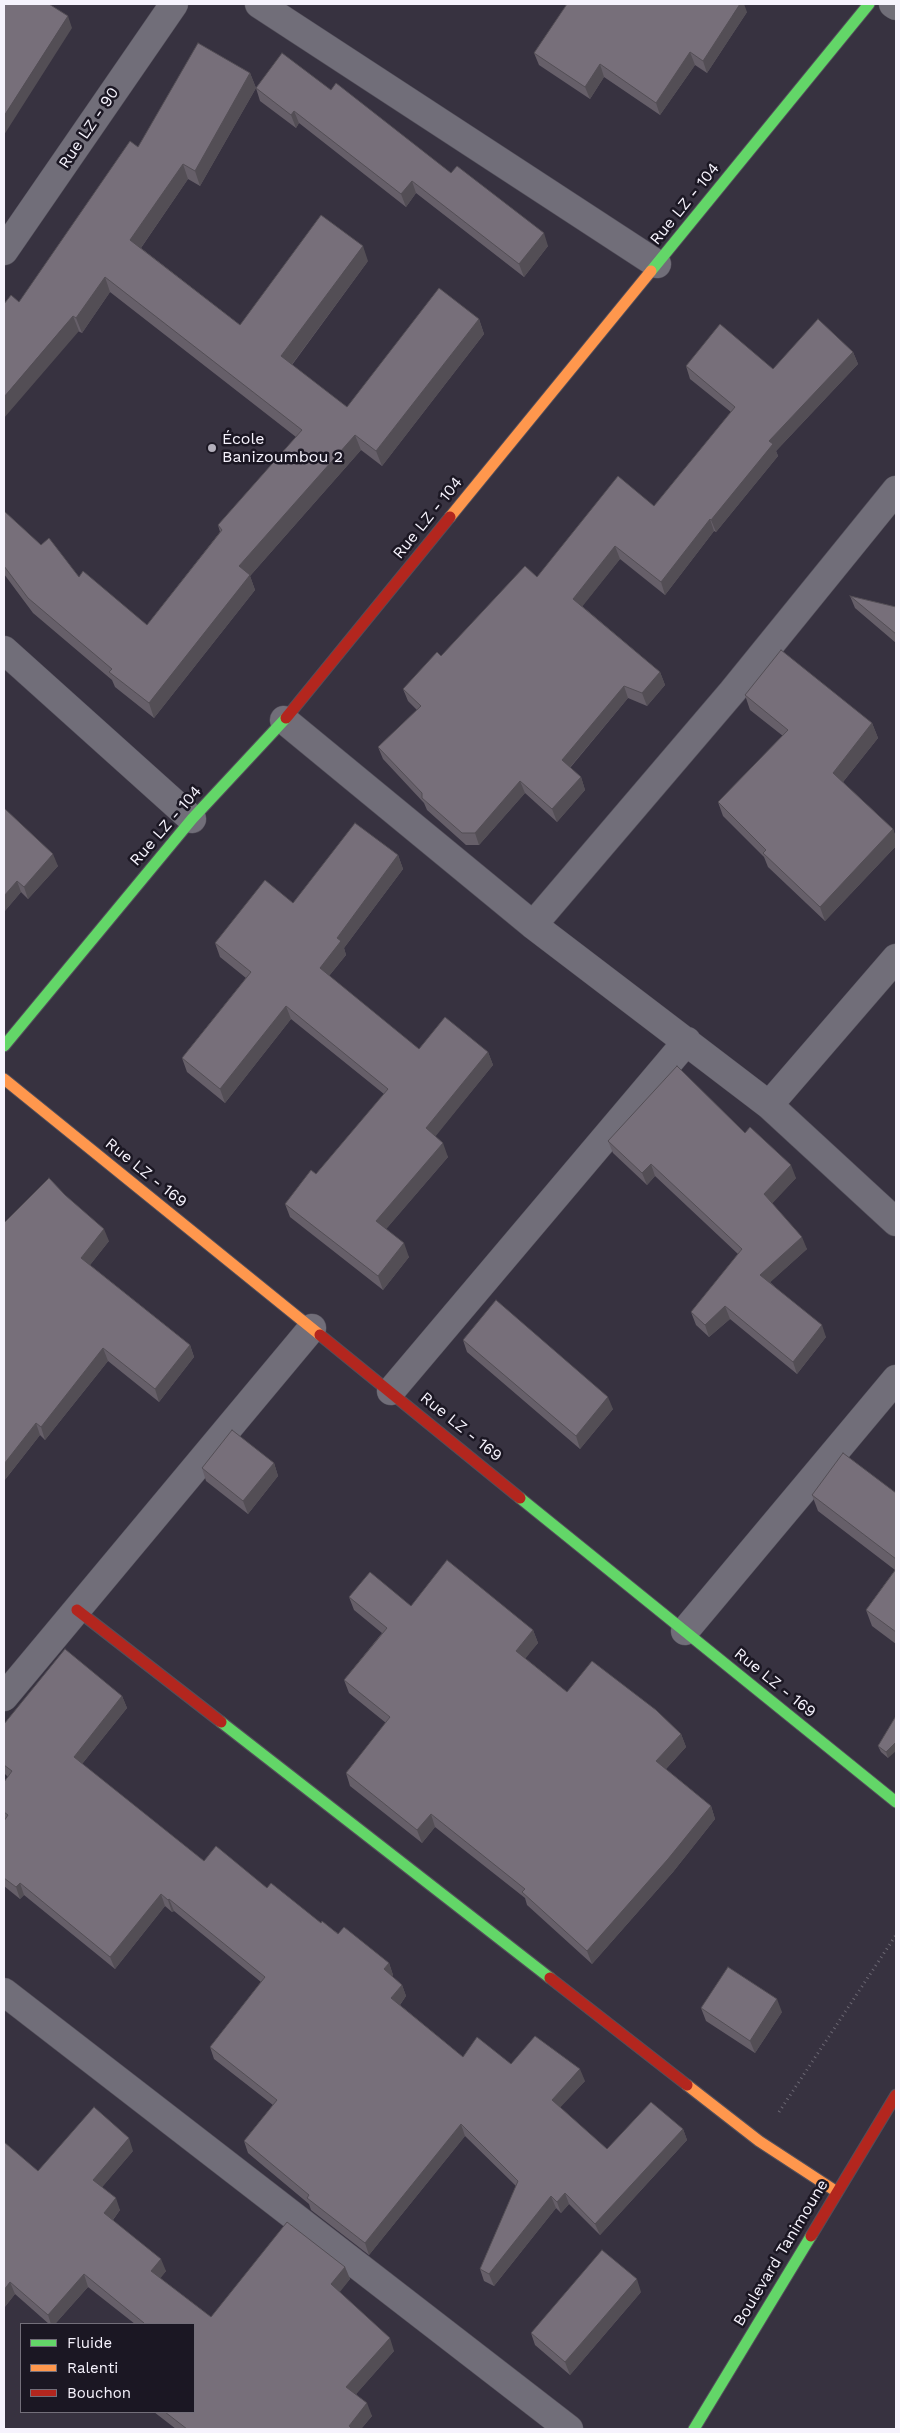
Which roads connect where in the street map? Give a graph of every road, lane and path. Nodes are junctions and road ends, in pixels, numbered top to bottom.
1 (174, 4) edge
2 (259, 4) edge
3 (870, 4) edge
4 (893, 4) edge
5 (896, 6) edge
6 (5, 247) edge
7 (657, 264) junction
8 (896, 490) edge
9 (4, 650) edge
10 (284, 720) junction
11 (192, 819) junction
12 (533, 925) junction
13 (896, 958) edge
14 (687, 1041) junction
15 (4, 1046) edge
16 (4, 1079) edge
17 (769, 1105) junction
18 (896, 1222) edge
19 (312, 1328) junction
20 (896, 1379) edge
21 (391, 1391) junction
22 (77, 1610) junction
23 (685, 1630) junction
24 (4, 1697) edge
25 (896, 1802) edge
26 (896, 1936) edge
27 (4, 1992) edge
28 (896, 2094) edge
29 (759, 2141) junction
30 (837, 2192) junction
31 (568, 2429) edge
32 (694, 2429) edge

1 - 6 street, Rue LZ - 90
2 - 7 street
3 - 7 street, Rue LZ - 104
4 - 5 street
7 - 10 street, Rue LZ - 104
8 - 12 street
9 - 11 street
10 - 11 street, Rue LZ - 104
10 - 12 street
11 - 15 street, Rue LZ - 104
12 - 14 street
13 - 17 street
14 - 17 street
14 - 21 street
16 - 19 street, Rue LZ - 169
17 - 18 street
19 - 21 street, Rue LZ - 169
19 - 22 street
20 - 23 street
21 - 23 street, Rue LZ - 169
22 - 24 street
22 - 29 street
23 - 25 street, Rue LZ - 169
26 - 29 path
27 - 31 street
28 - 30 street, Boulevard Tanimoune
29 - 30 street
30 - 32 street, Boulevard Tanimoune

